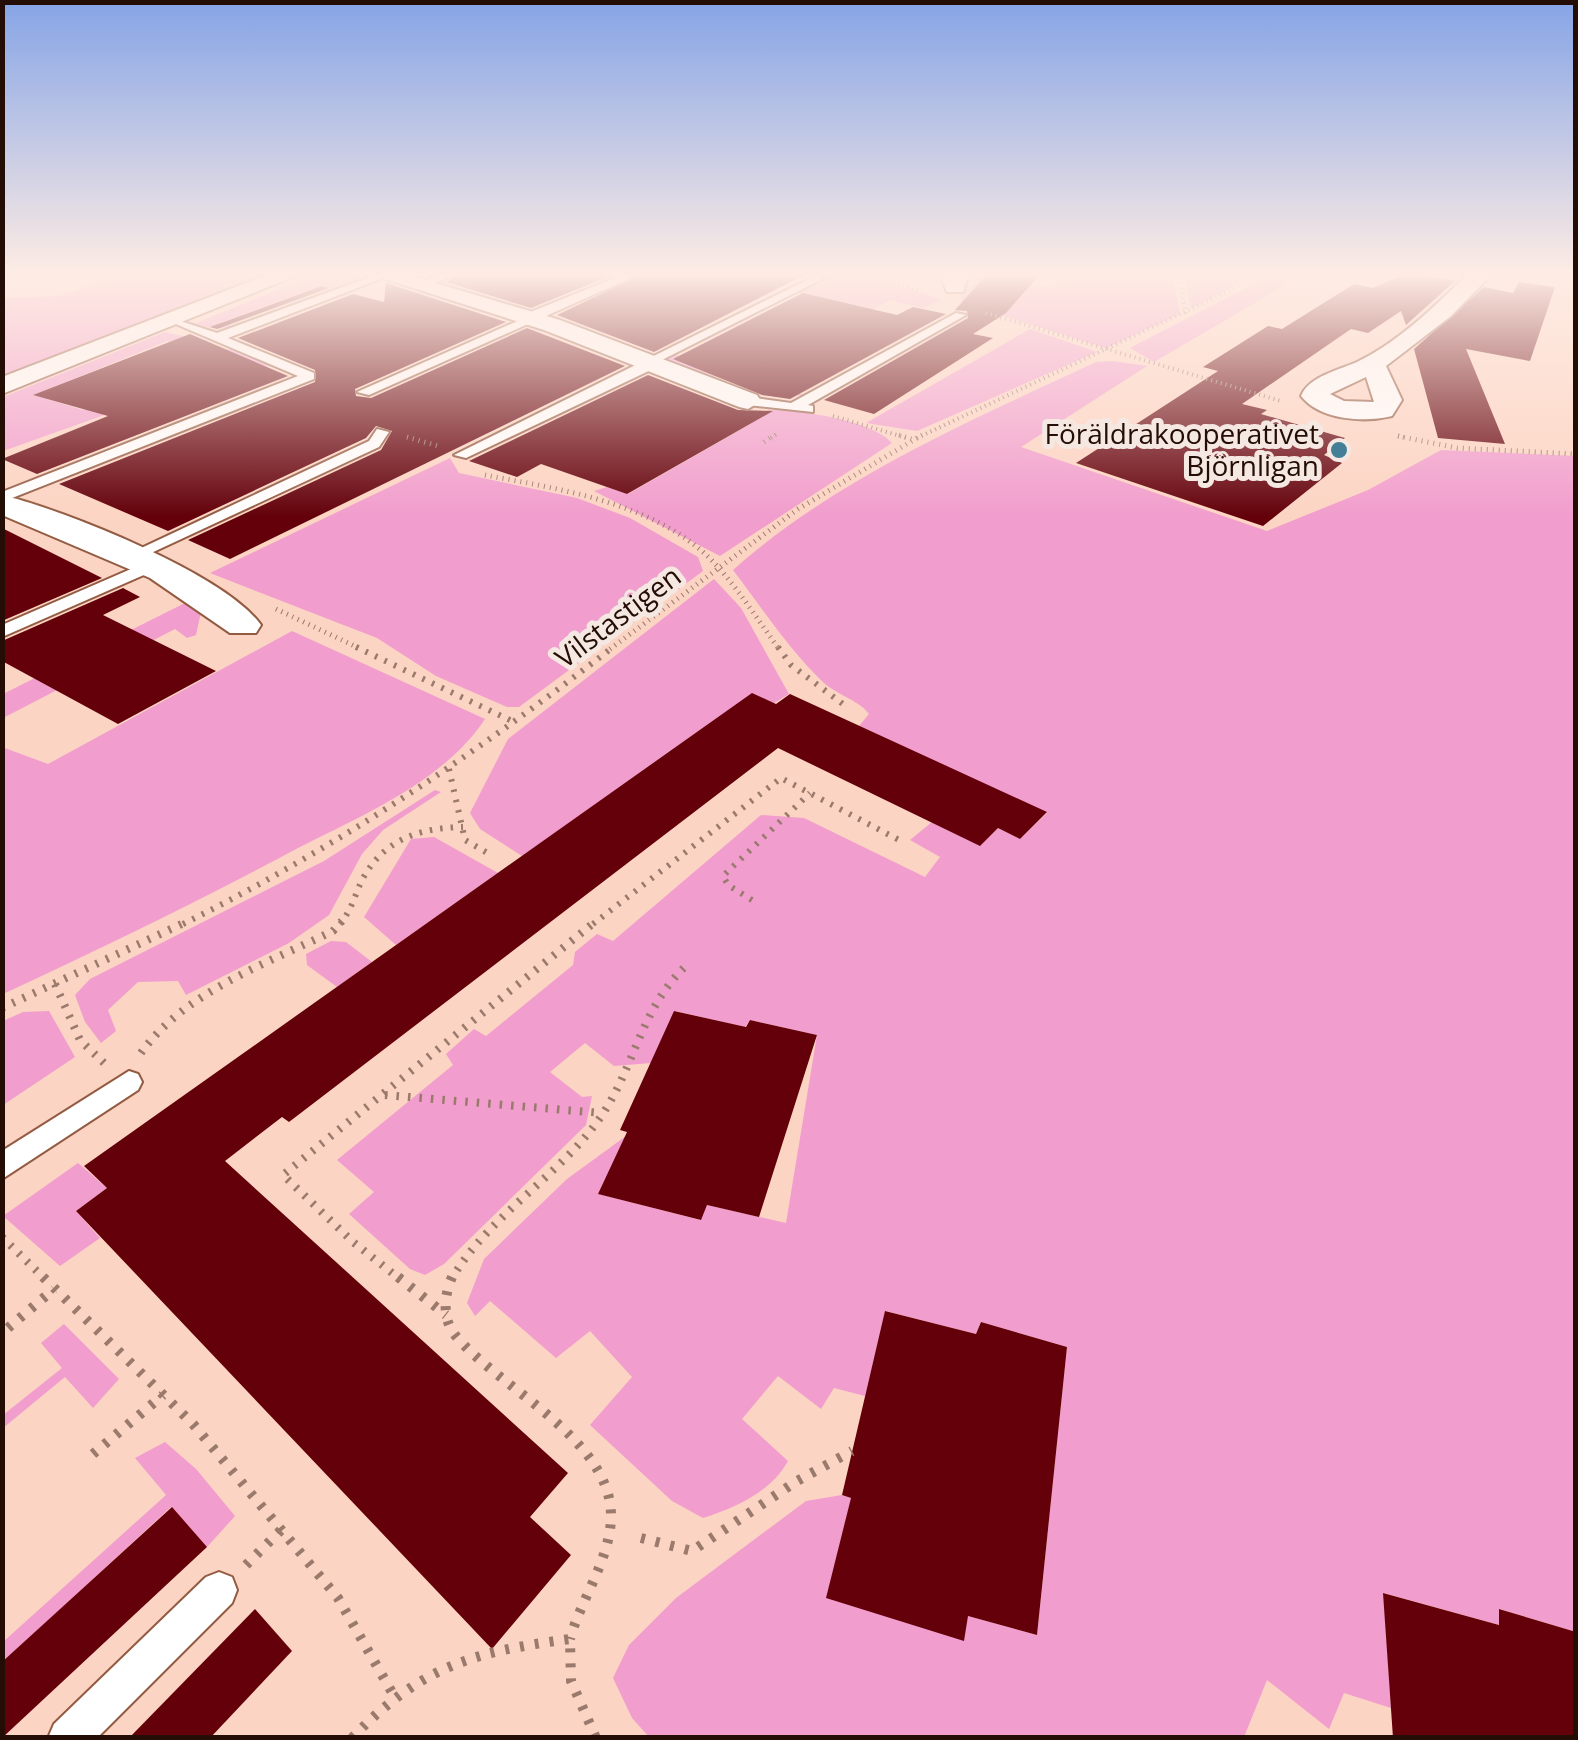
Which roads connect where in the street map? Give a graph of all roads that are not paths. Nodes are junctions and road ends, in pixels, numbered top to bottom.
1 (86, 354) edge
2 (260, 354) edge
3 (449, 354) edge
4 (623, 354) edge
5 (668, 354) edge
6 (892, 354) edge
7 (1386, 354) edge
8 (648, 364) junction
9 (1373, 364) dead end
10 (2, 386) edge
11 (364, 392) dead end
12 (748, 401) joint
13 (382, 432) road end
14 (461, 455) road end
15 (2, 501) edge
16 (138, 562) junction
17 (231, 614) road end
18 (2, 632) edge
19 (128, 1082) road end
20 (2, 1166) edge
21 (219, 1590) road end
22 (68, 1738) edge

1 - 10 street
2 - 15 lane
3 - 11 lane
4 - 8 street
5 - 8 lane
6 - 12 lane
7 - 9 street
8 - 12 street
8 - 14 lane
13 - 16 lane
15 - 16 street
16 - 17 street
16 - 18 lane
19 - 20 lane
21 - 22 lane

